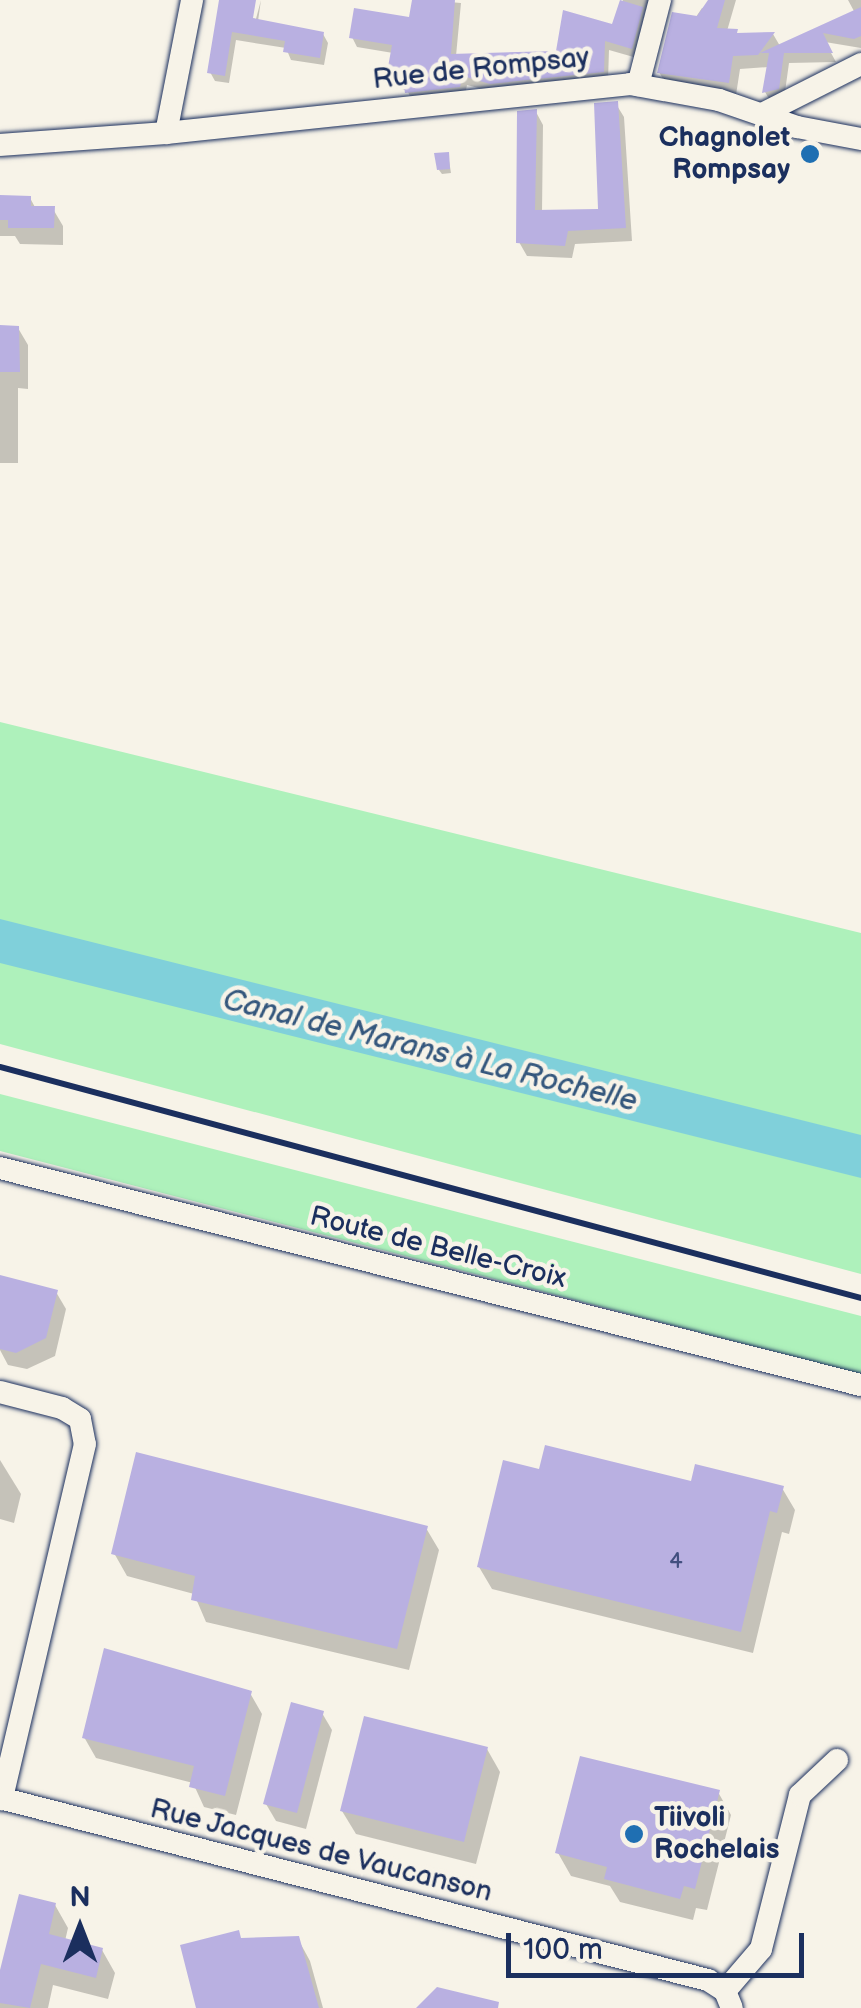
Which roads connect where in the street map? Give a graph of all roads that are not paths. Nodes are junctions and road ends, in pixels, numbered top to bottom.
1 (192, 0) edge
2 (660, 0) edge
3 (861, 64) edge
4 (638, 84) junction
5 (762, 114) junction
6 (797, 127) junction
7 (166, 133) junction
8 (861, 139) edge
9 (0, 145) edge
10 (861, 154) edge
11 (0, 1168) edge
12 (861, 1385) edge
13 (0, 1392) edge
14 (837, 1760) dead end
15 (1, 1799) edge
16 (728, 2000) edge

1 - 7 street
2 - 4 street
3 - 5 street
4 - 5 street, Rue de Rompsay
4 - 7 street, Rue de Rompsay
5 - 6 street, Rue de Rompsay
6 - 8 street, Rue de Rompsay
6 - 10 street, Rue de Rompsay
7 - 9 street, Rue de Rompsay
11 - 12 street, Route de Belle-Croix
13 - 15 street
14 - 16 street
15 - 16 street, Rue Jacques de Vaucanson

